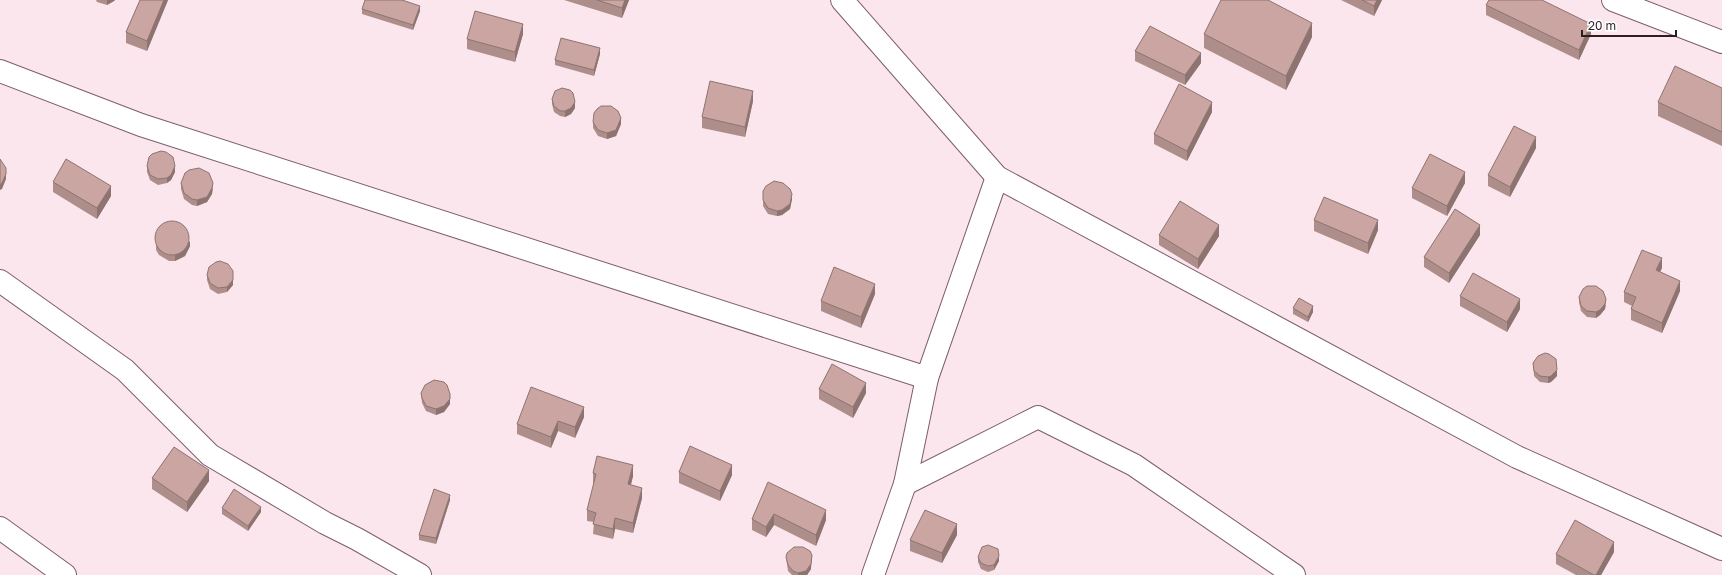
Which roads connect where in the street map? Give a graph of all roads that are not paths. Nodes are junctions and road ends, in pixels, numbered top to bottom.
1 (842, 0) edge
2 (1613, 0) edge
3 (1722, 42) edge
4 (0, 71) edge
5 (997, 177) junction
6 (0, 281) edge
7 (927, 378) junction
8 (905, 484) junction
9 (0, 528) edge
10 (1722, 549) edge
11 (65, 575) edge
12 (420, 575) edge
13 (873, 575) edge
14 (1294, 575) edge

1 - 5 street
2 - 3 street
4 - 7 street
5 - 7 street
5 - 10 street
6 - 12 street
7 - 8 street
8 - 13 street
8 - 14 street
9 - 11 street

